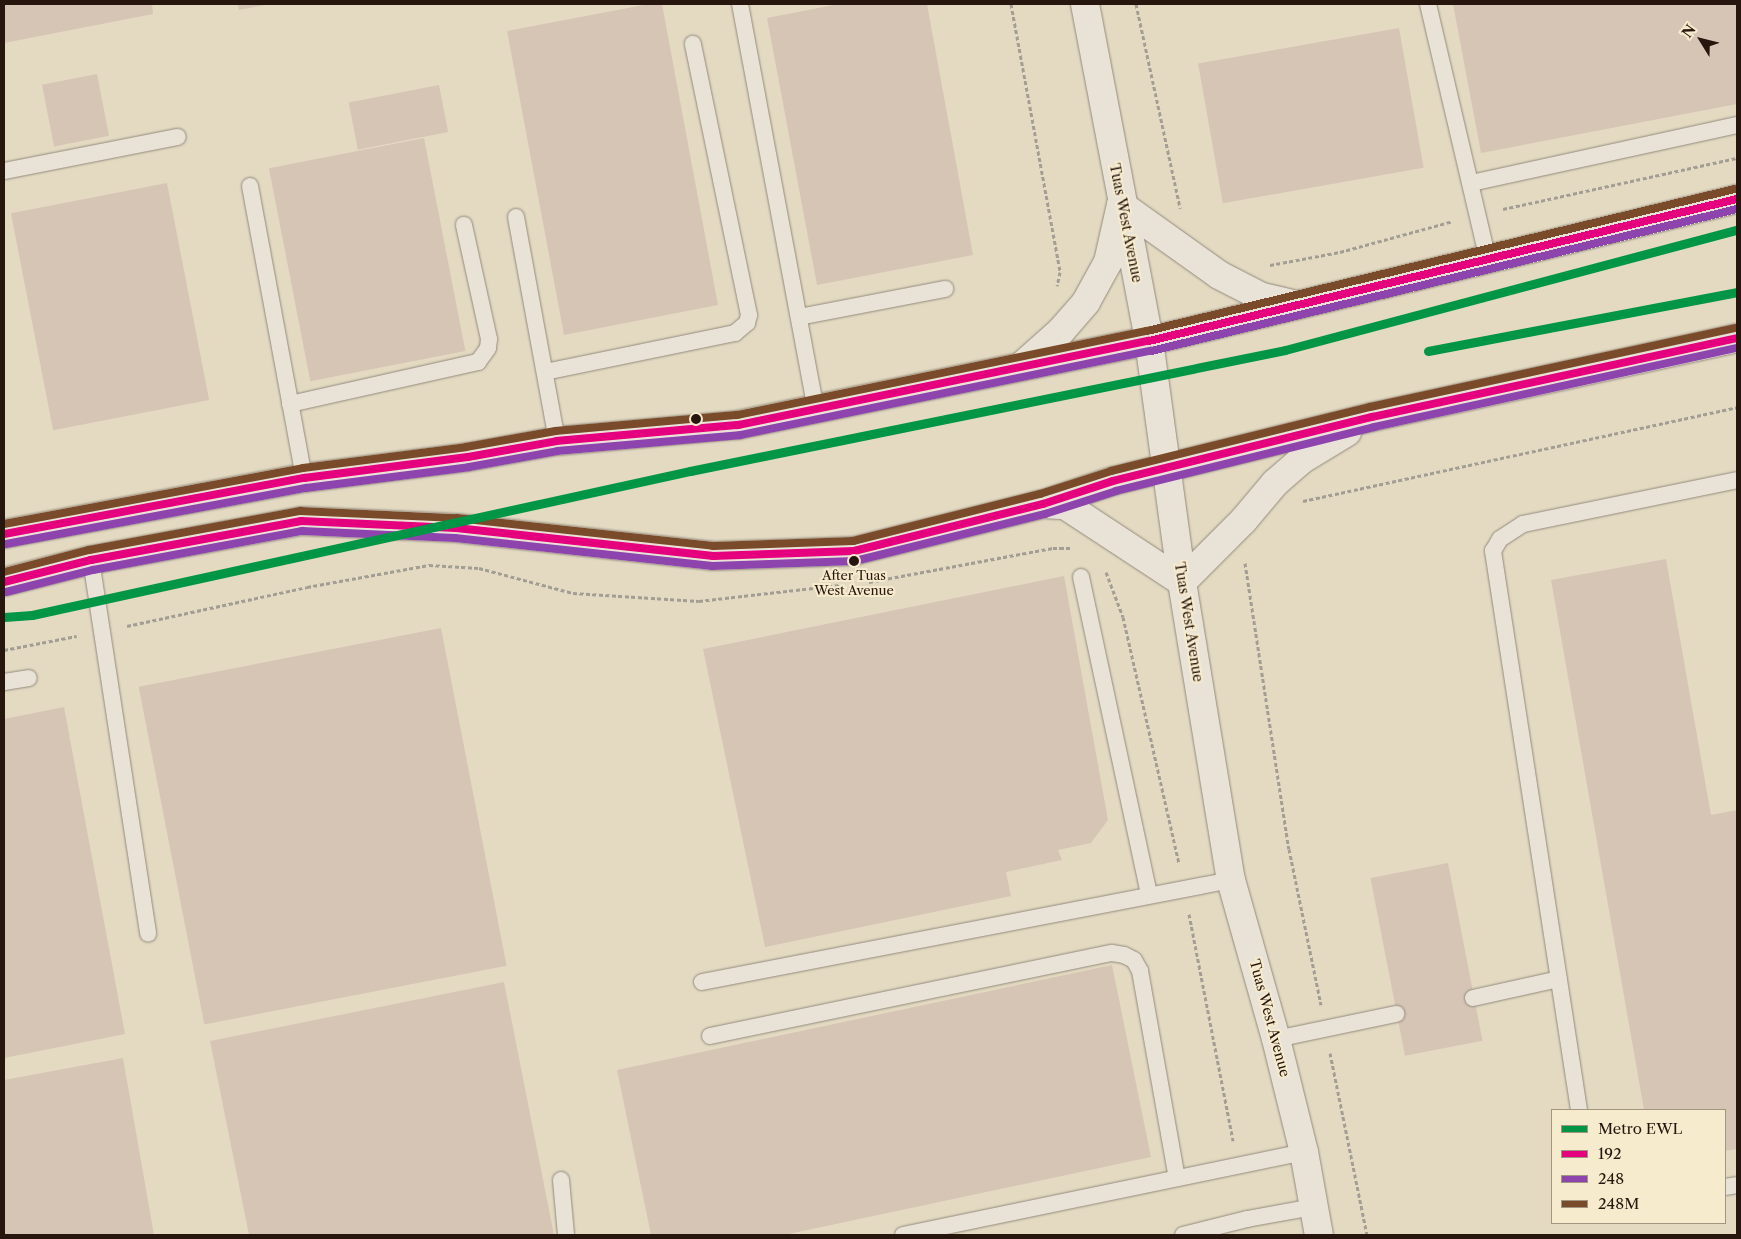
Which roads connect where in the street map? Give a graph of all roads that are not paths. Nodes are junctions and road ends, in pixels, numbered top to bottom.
1 (740, 4) edge
2 (1085, 4) edge
3 (1428, 4) edge
4 (693, 44) dead end
5 (1737, 125) edge
6 (178, 137) dead end
7 (4, 171) edge
8 (1471, 183) junction
9 (250, 186) dead end
10 (1737, 199) edge
11 (1121, 205) junction
12 (516, 217) dead end
13 (464, 225) dead end
14 (1488, 260) junction
15 (945, 289) dead end
16 (1295, 305) junction
17 (799, 317) junction
18 (1737, 338) edge
19 (1149, 340) junction
20 (1022, 365) junction
21 (545, 372) junction
22 (290, 404) junction
23 (816, 409) junction
24 (1372, 417) junction
25 (557, 441) junction
26 (1168, 468) junction
27 (304, 478) junction
28 (1737, 480) edge
29 (1043, 504) junction
30 (4, 534) edge
31 (91, 560) junction
32 (1082, 577) dead end
33 (4, 582) edge
34 (1182, 582) junction
35 (29, 678) dead end
36 (4, 682) edge
37 (1231, 880) junction
38 (1149, 894) junction
39 (148, 934) dead end
40 (1559, 979) junction
41 (702, 982) dead end
42 (1473, 998) dead end
43 (1396, 1014) dead end
44 (710, 1036) dead end
45 (1276, 1038) junction
46 (1580, 1109) edge
47 (1304, 1152) junction
48 (1177, 1178) junction
49 (561, 1180) dead end
50 (1314, 1207) junction
51 (566, 1235) edge
52 (902, 1235) edge
53 (1183, 1235) edge
54 (1319, 1235) edge

1 - 17 lane
2 - 11 street, Tuas West Avenue
3 - 8 lane
4 - 21 lane
5 - 8 lane
6 - 7 lane
8 - 14 lane
9 - 22 lane
10 - 14 street
11 - 16 street
11 - 19 street, Tuas West Avenue
11 - 20 street
12 - 21 lane
13 - 22 lane
14 - 16 street
15 - 17 lane
16 - 19 street
17 - 23 lane
18 - 24 street
19 - 20 street
19 - 26 street, Tuas West Avenue
20 - 23 street
21 - 25 lane
22 - 27 lane
23 - 25 street
24 - 26 street
24 - 34 street
25 - 27 street
26 - 29 street
26 - 34 street, Tuas West Avenue
27 - 30 street
28 - 40 lane
29 - 31 street
29 - 34 street
31 - 33 street
31 - 39 lane
32 - 38 lane
34 - 37 street, Tuas West Avenue
35 - 36 lane
37 - 38 lane
37 - 45 street, Tuas West Avenue
38 - 41 lane
40 - 42 lane
40 - 46 lane
43 - 45 lane
44 - 48 lane
45 - 47 street, Tuas West Avenue
47 - 48 lane
47 - 50 street, Tuas West Avenue
48 - 52 lane
49 - 51 lane
50 - 53 lane
50 - 54 street, Tuas West Avenue

